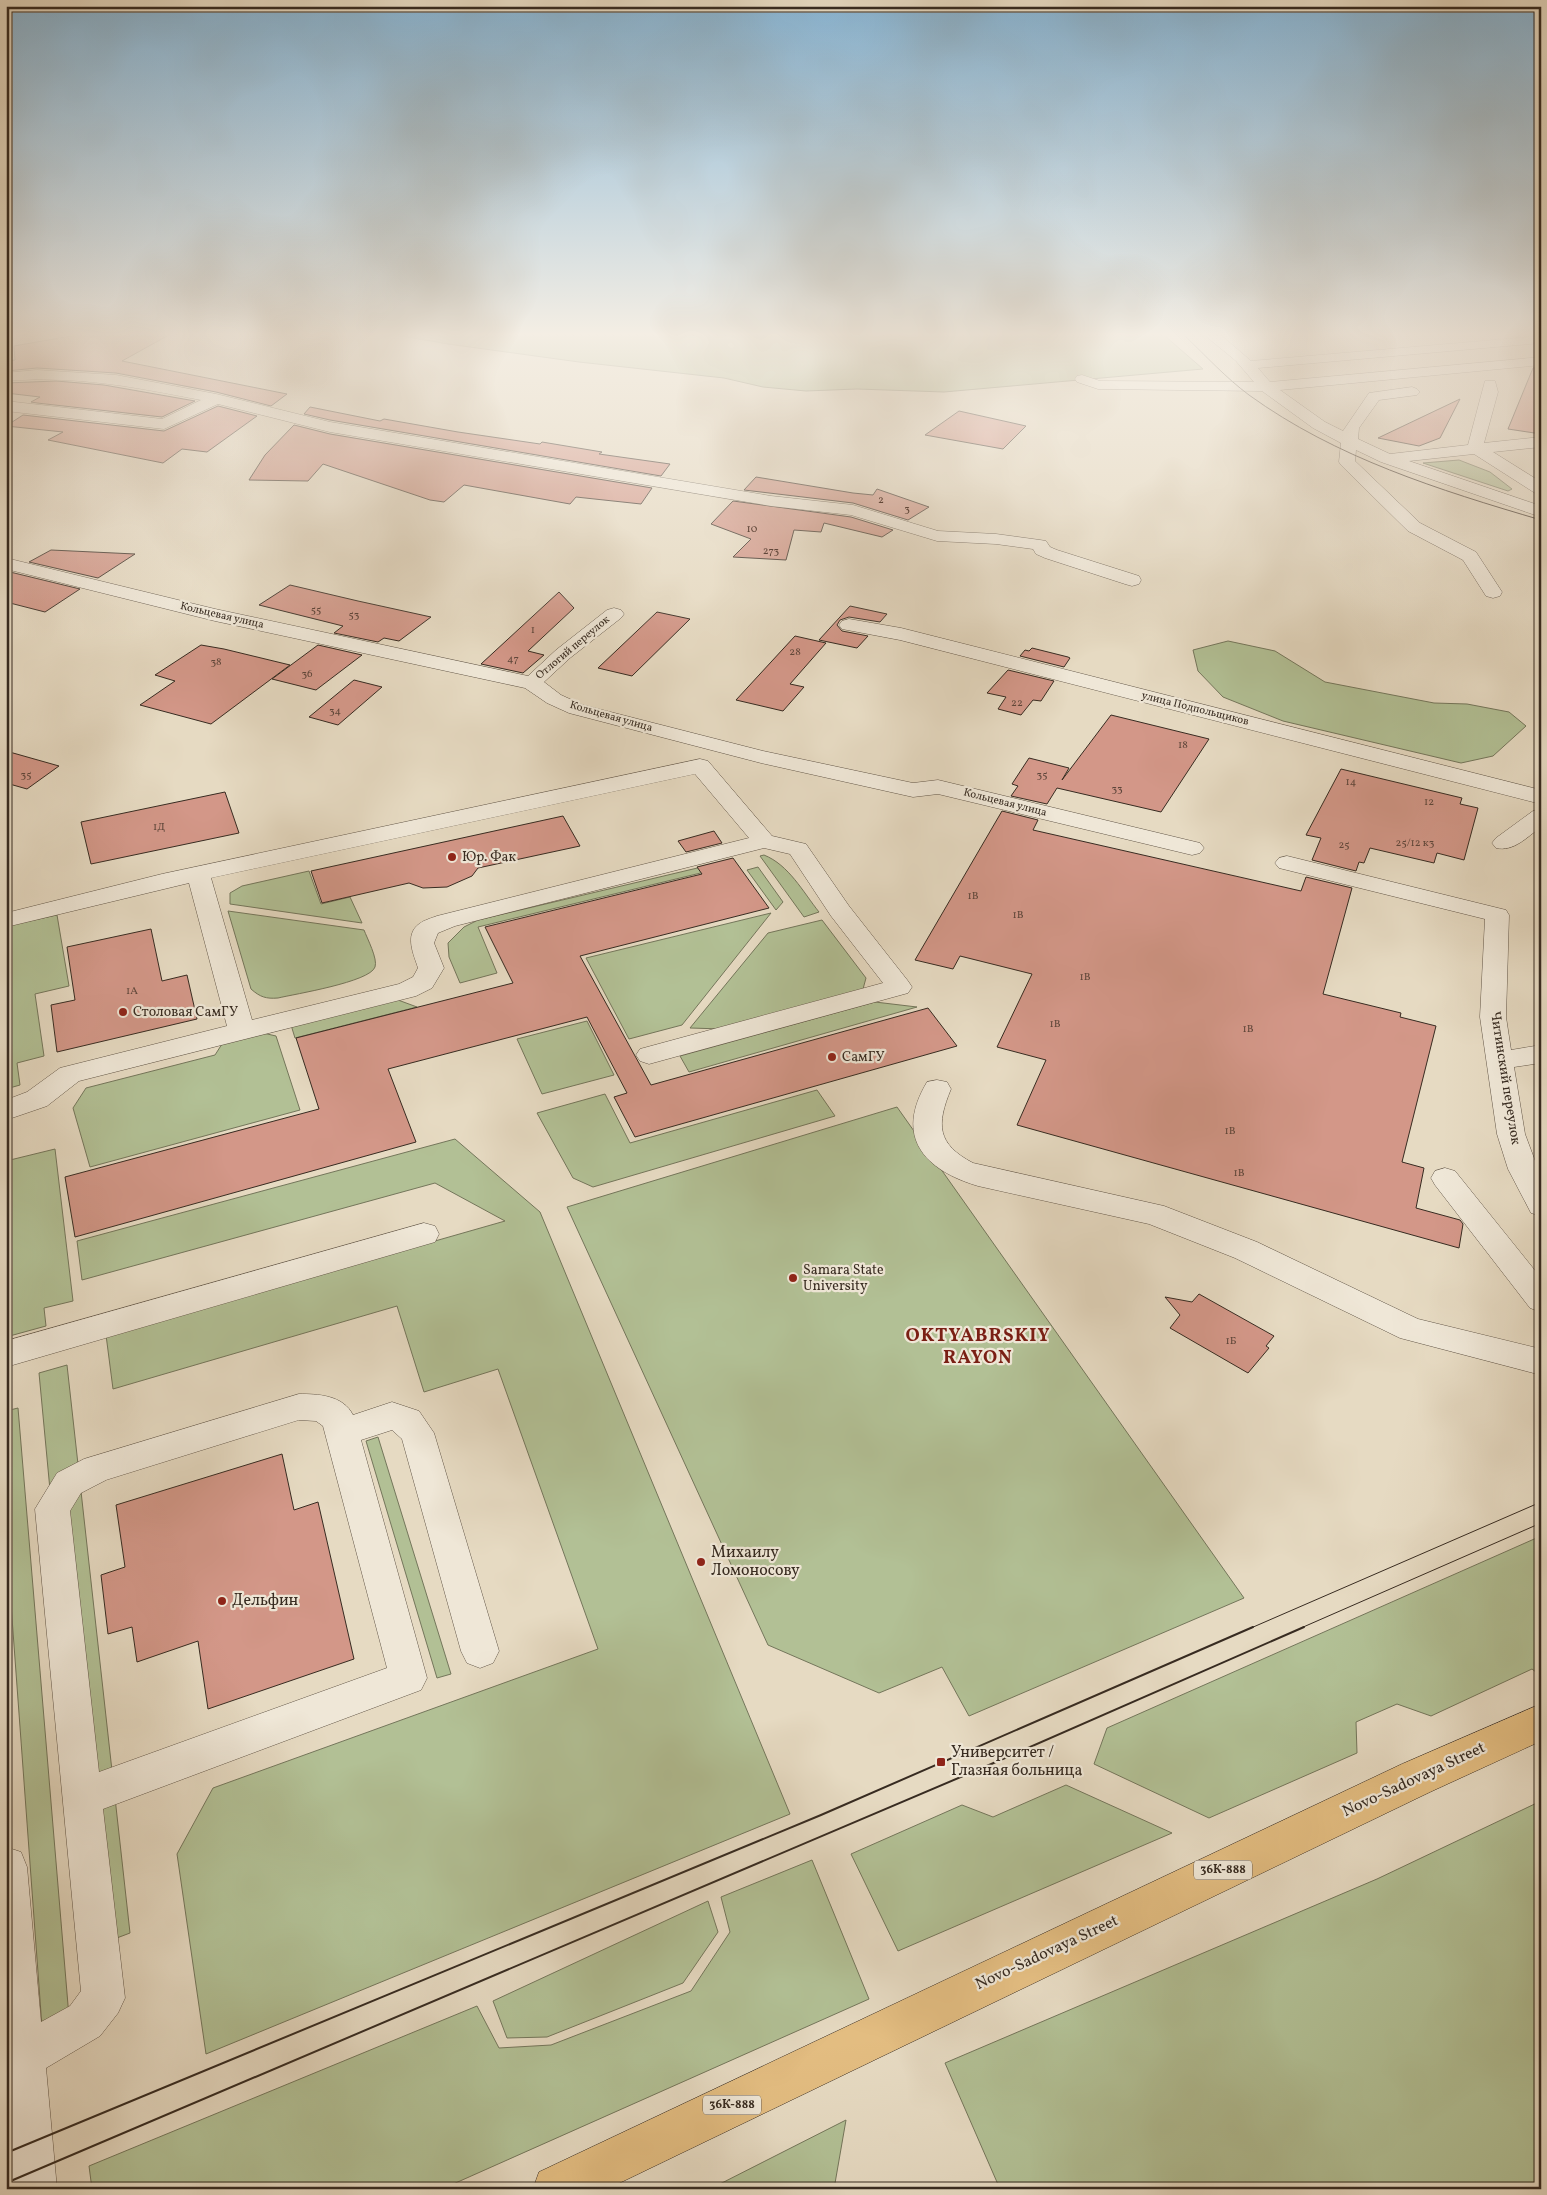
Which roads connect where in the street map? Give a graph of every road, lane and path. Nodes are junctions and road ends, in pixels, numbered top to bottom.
1 (398, 438) edge
2 (1345, 438) edge
3 (1478, 438) edge
4 (1350, 441) junction
5 (1541, 442) edge
6 (1475, 448) junction
7 (1387, 459) junction
8 (1541, 489) edge
9 (1541, 512) edge
10 (6, 563) edge
11 (1132, 580) dead end
12 (1493, 592) dead end
13 (614, 614) dead end
14 (849, 625) dead end
15 (532, 683) junction
16 (1541, 796) edge
17 (1541, 816) edge
18 (764, 841) junction
19 (1504, 843) dead end
20 (1192, 848) dead end
21 (1287, 864) dead end
22 (199, 874) junction
23 (6, 920) edge
24 (242, 1031) junction
25 (1541, 1054) edge
26 (649, 1055) dead end
27 (1500, 1062) junction
28 (937, 1089) dead end
29 (6, 1111) edge
30 (1531, 1169) edge
31 (1445, 1178) dead end
32 (1541, 1205) edge
33 (424, 1234) dead end
34 (1541, 1300) edge
35 (6, 1354) edge
36 (1541, 1362) edge
37 (342, 1432) junction
38 (480, 1651) dead end
39 (1541, 1722) edge
40 (83, 1797) junction
41 (6, 1867) edge
42 (14, 2060) edge
43 (34, 2189) edge
44 (556, 2189) edge

1 - 11 street
2 - 4 street
3 - 6 street
4 - 7 street
4 - 12 street
5 - 6 street
6 - 7 street
6 - 8 street
7 - 9 street
10 - 15 street, Кольцевая улица
13 - 15 street, Отлогий переулок
14 - 16 street, улица Подпольщиков
15 - 20 street, Кольцевая улица
17 - 19 street
18 - 22 street
18 - 24 street
18 - 26 street
21 - 27 street, Читинский переулок
22 - 23 street
22 - 24 street
24 - 29 street
25 - 27 street
27 - 30 street, Читинский переулок
28 - 36 street
30 - 32 street, Читинский переулок
31 - 34 street
33 - 35 street
37 - 38 street
37 - 40 street
37 - 40 street
39 - 44 main road, Novo-Sadovaya Street / 36К-888
40 - 42 street
41 - 42 street
42 - 43 street

